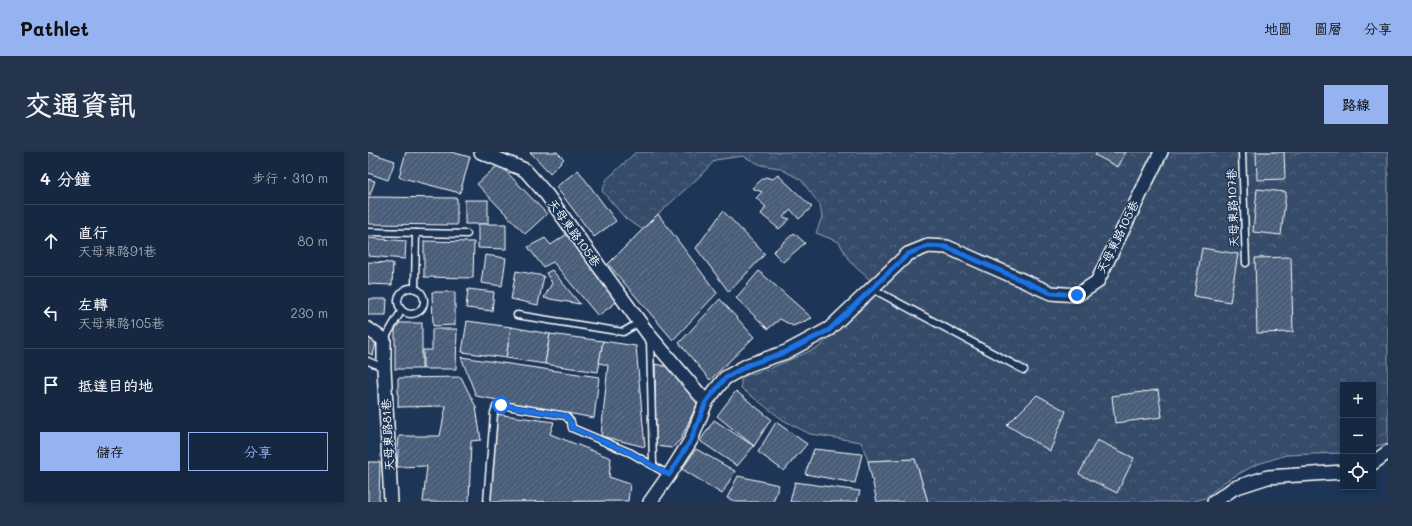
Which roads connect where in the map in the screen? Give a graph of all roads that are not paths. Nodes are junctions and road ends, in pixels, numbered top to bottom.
1 (481, 152) edge
2 (1161, 152) edge
3 (1242, 152) edge
4 (495, 154) edge
5 (368, 232) edge
6 (416, 233) junction
7 (467, 234) dead end
8 (1246, 263) dead end
9 (871, 288) junction
10 (416, 289) junction
11 (402, 310) junction
12 (517, 315) dead end
13 (640, 322) junction
14 (368, 329) edge
15 (650, 335) junction
16 (384, 340) junction
17 (368, 361) edge
18 (384, 368) junction
19 (1024, 370) dead end
20 (706, 402) junction
21 (1388, 452) edge
22 (1376, 460) edge
23 (653, 465) junction
24 (1340, 472) edge
25 (669, 475) junction
26 (392, 502) edge
27 (487, 502) edge
28 (650, 502) edge
29 (1214, 502) edge

1 - 4 street, 天母東路105巷
2 - 9 street, 天母東路105巷
3 - 8 lane, 天母東路107巷
4 - 13 street, 天母東路105巷
5 - 6 lane
6 - 7 lane
6 - 10 lane
9 - 19 lane
9 - 20 street, 天母東路105巷
10 - 11 lane
10 - 11 lane
11 - 16 lane
12 - 13 lane
13 - 15 street, 天母東路105巷
14 - 16 street
15 - 20 street, 天母東路105巷
15 - 23 lane
16 - 18 street, 天母東路81巷
17 - 18 lane
18 - 26 street, 天母東路81巷
20 - 25 street, 天母東路105巷
21 - 22 street
23 - 25 lane
23 - 27 lane
24 - 29 street
25 - 28 street, 天母東路105巷

